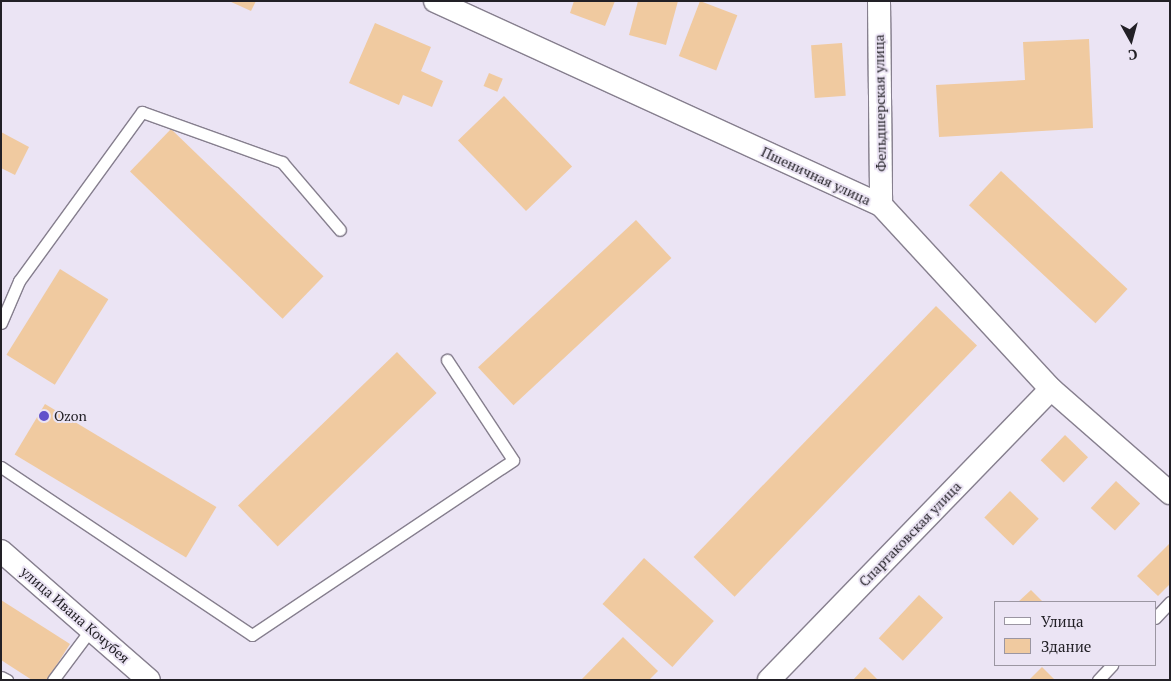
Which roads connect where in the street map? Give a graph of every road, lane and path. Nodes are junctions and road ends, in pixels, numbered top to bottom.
1 (435, 1) edge
2 (879, 1) edge
3 (881, 205) junction
4 (340, 230) dead end
5 (1, 323) edge
6 (447, 360) dead end
7 (1051, 389) junction
8 (1, 466) edge
9 (1170, 493) edge
10 (1, 551) edge
11 (1170, 602) edge
12 (1156, 617) edge
13 (91, 628) junction
14 (1111, 666) edge
15 (1, 677) edge
16 (7, 680) edge
17 (53, 680) edge
18 (149, 680) edge
19 (769, 680) edge
20 (1098, 680) edge

1 - 3 street, Пшеничная улица
2 - 3 street, Фельдшерская улица
3 - 7 street, Пшеничная улица
4 - 5 lane
6 - 8 lane
7 - 9 street, Пшеничная улица
7 - 19 street, Спартаковская улица
10 - 13 street, улица Ивана Кочубея
11 - 12 lane
13 - 17 lane
13 - 18 street, улица Ивана Кочубея
14 - 20 lane
15 - 16 lane

